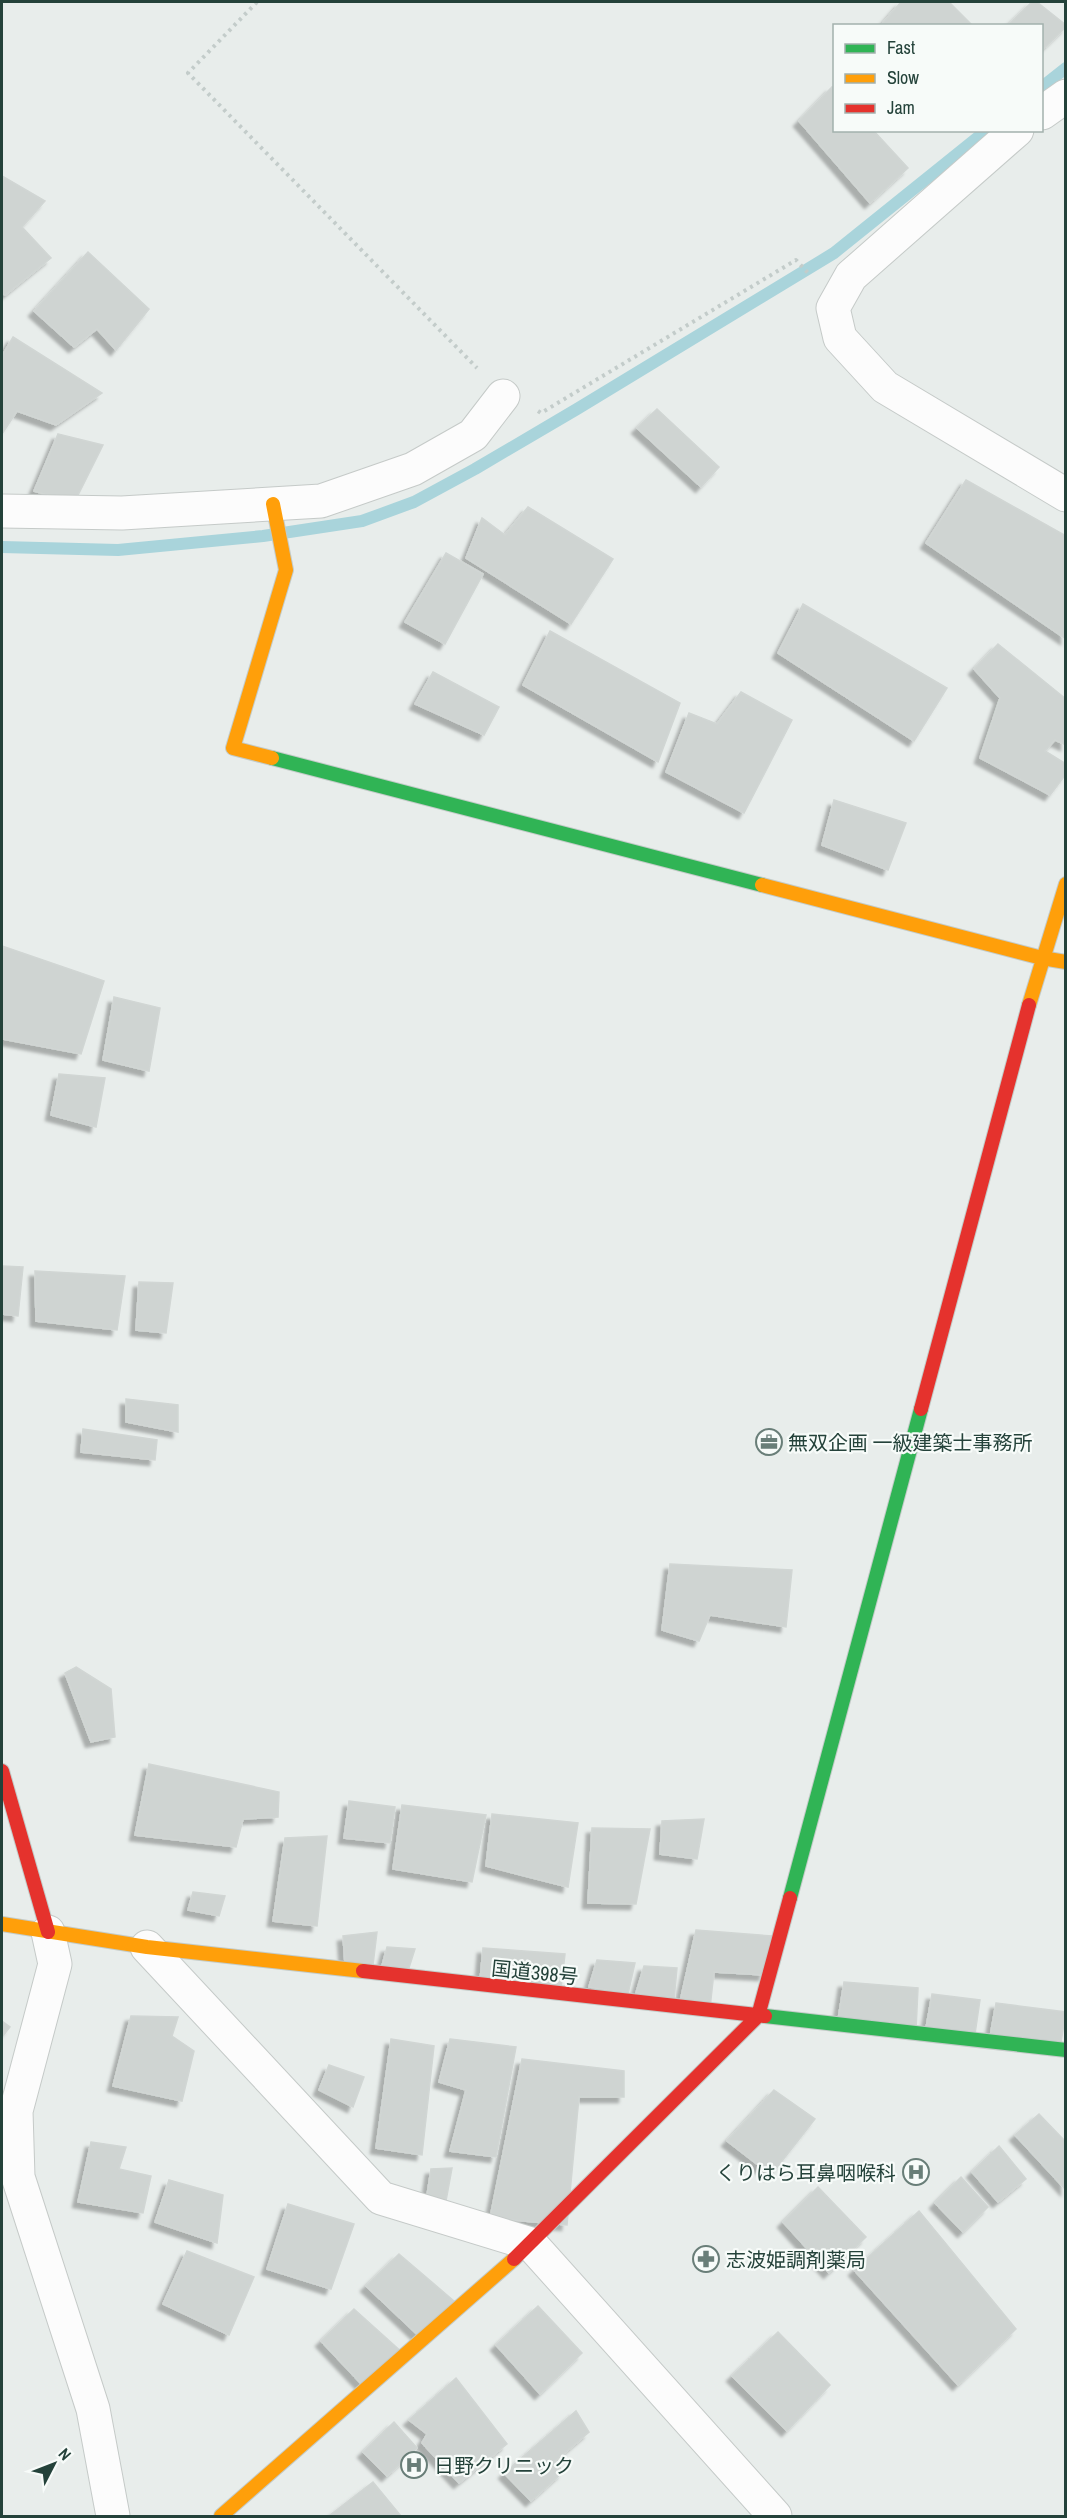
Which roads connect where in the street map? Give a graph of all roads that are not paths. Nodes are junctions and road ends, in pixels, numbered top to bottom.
1 (1065, 96) edge
2 (1043, 112) edge
3 (1015, 132) edge
4 (503, 396) road end
5 (1065, 495) edge
6 (273, 506) junction
7 (2, 511) edge
8 (1065, 884) edge
9 (1042, 958) junction
10 (1065, 962) edge
11 (2, 1771) edge
12 (2, 1924) edge
13 (48, 1932) junction
14 (147, 1947) junction
15 (758, 2016) junction
16 (1065, 2050) edge
17 (531, 2244) junction
18 (113, 2517) edge
19 (221, 2517) edge
20 (775, 2517) edge

1 - 2 street
3 - 5 street
4 - 6 street
6 - 7 street
6 - 9 main road
8 - 9 main road
9 - 10 main road
9 - 15 main road
11 - 13 main road
12 - 13 main road, 国道398号
13 - 14 main road, 国道398号
13 - 18 street
14 - 15 main road, 国道398号
14 - 17 street
15 - 16 main road, 国道398号
15 - 17 main road
17 - 19 main road
17 - 20 street

